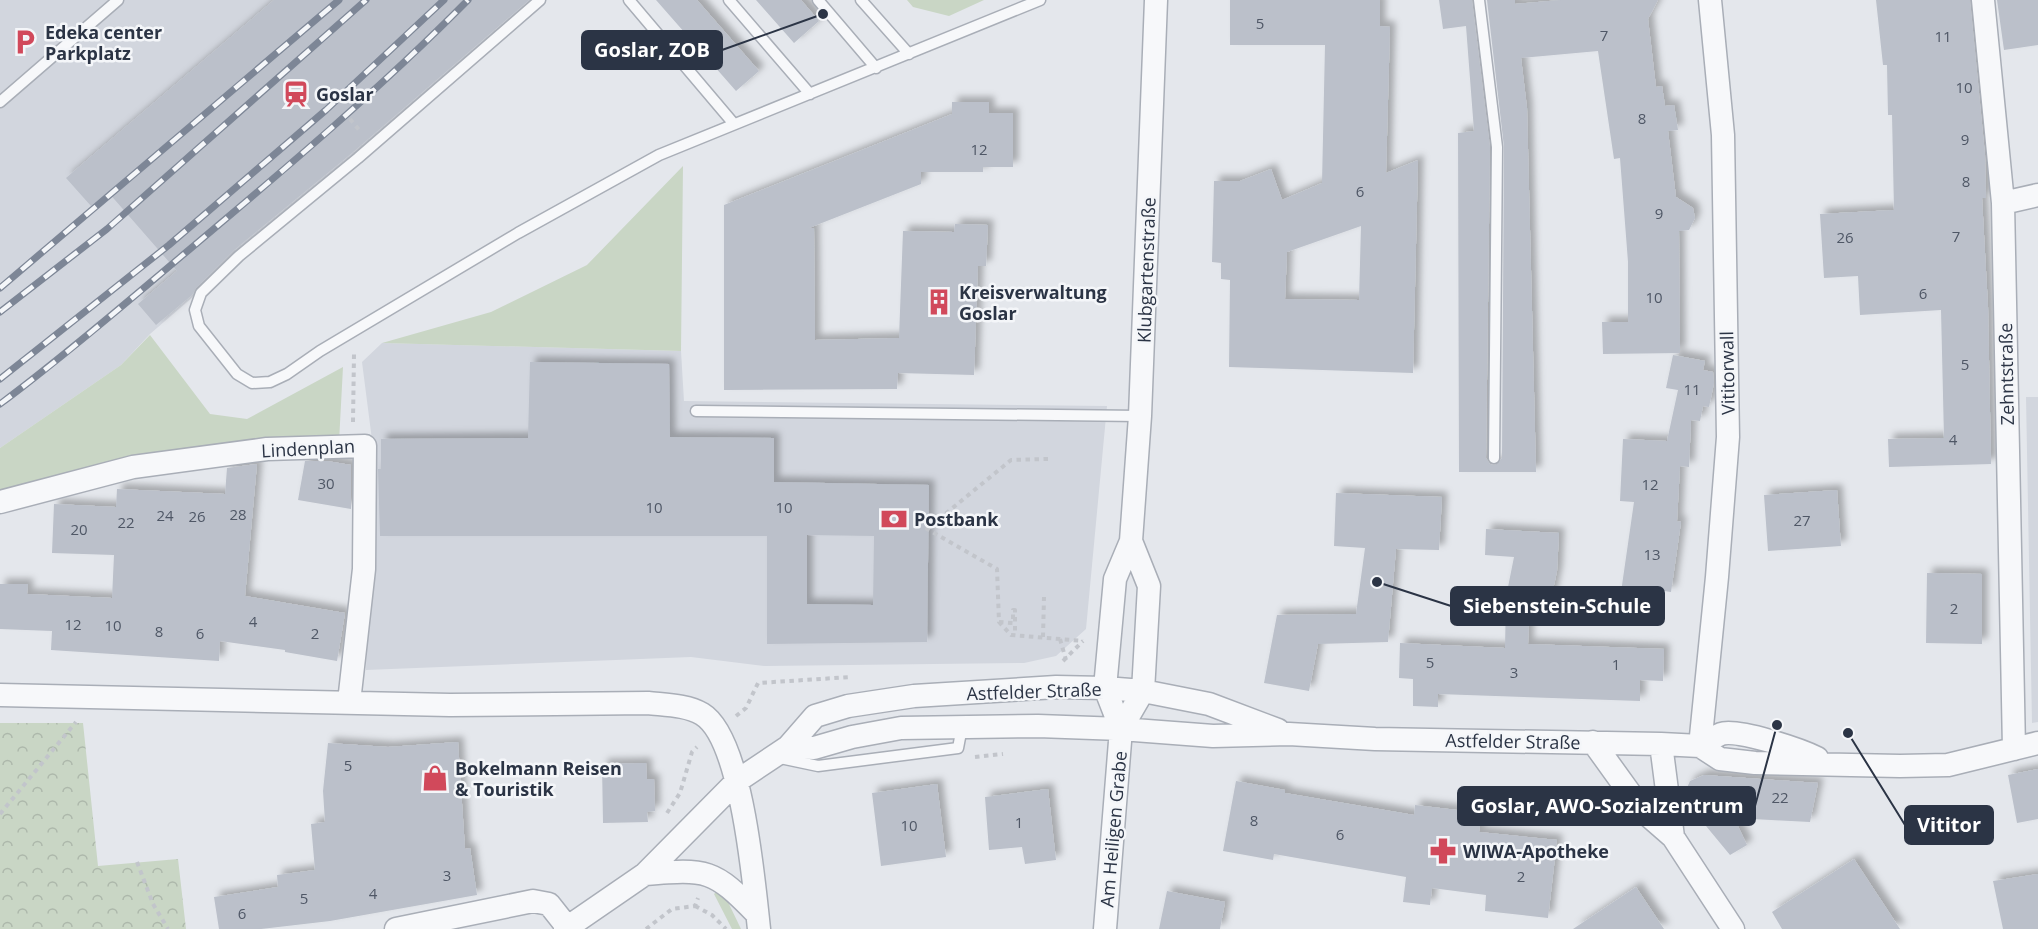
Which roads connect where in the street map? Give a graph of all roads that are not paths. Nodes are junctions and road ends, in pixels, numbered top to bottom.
1 (118, 0) edge
2 (540, 0) edge
3 (629, 0) edge
4 (729, 0) edge
5 (818, 0) edge
6 (861, 0) edge
7 (1040, 0) edge
8 (1156, 0) edge
9 (1479, 0) edge
10 (1710, 0) edge
11 (1983, 0) edge
12 (909, 54) junction
13 (876, 68) junction
14 (810, 94) junction
15 (0, 102) edge
16 (734, 124) junction
17 (2038, 195) edge
18 (2003, 203) junction
19 (696, 411) dead end
20 (1140, 416) junction
21 (1494, 458) dead end
22 (0, 502) edge
23 (1131, 541) junction
24 (1105, 688) junction
25 (1143, 691) junction
26 (0, 695) edge
27 (350, 702) junction
28 (1121, 729) junction
29 (1289, 734) junction
30 (1593, 742) junction
31 (2038, 742) edge
32 (1661, 744) junction
33 (1700, 746) junction
34 (2014, 749) junction
35 (780, 752) junction
36 (737, 781) junction
37 (1673, 837) junction
38 (645, 874) junction
39 (758, 922) edge
40 (566, 928) edge
41 (396, 929) edge
42 (1105, 929) edge
43 (1733, 929) edge

1 - 15 lane
2 - 16 lane
3 - 16 lane
4 - 14 lane
5 - 13 lane
6 - 12 lane
7 - 12 lane
8 - 20 street, Klubgartenstraße
9 - 21 lane
10 - 33 street, Vititorwall
11 - 18 street, Zehntstraße
12 - 13 lane
13 - 14 lane
14 - 16 lane
17 - 18 street
18 - 34 street, Zehntstraße
19 - 20 lane
20 - 23 street, Klubgartenstraße
22 - 27 street, Lindenplan
23 - 24 street, Klubgartenstraße
23 - 25 street, Klubgartenstraße
24 - 25 street, Astfelder Straße
24 - 28 street, Am Heiligen Grabe
24 - 35 street, Astfelder Straße
25 - 28 street, Am Heiligen Grabe
25 - 29 street, Astfelder Straße
26 - 27 street
27 - 36 street
28 - 29 street, Astfelder Straße
28 - 35 street, Astfelder Straße
28 - 42 street, Am Heiligen Grabe
29 - 30 street, Astfelder Straße
30 - 32 street, Astfelder Straße
30 - 37 street
31 - 34 street
32 - 33 street, Astfelder Straße
32 - 37 street
33 - 34 street
35 - 36 street, Astfelder Straße
36 - 38 street, Astfelder Straße
36 - 39 street
37 - 43 street
38 - 39 street
38 - 40 street, Astfelder Straße
40 - 41 street

